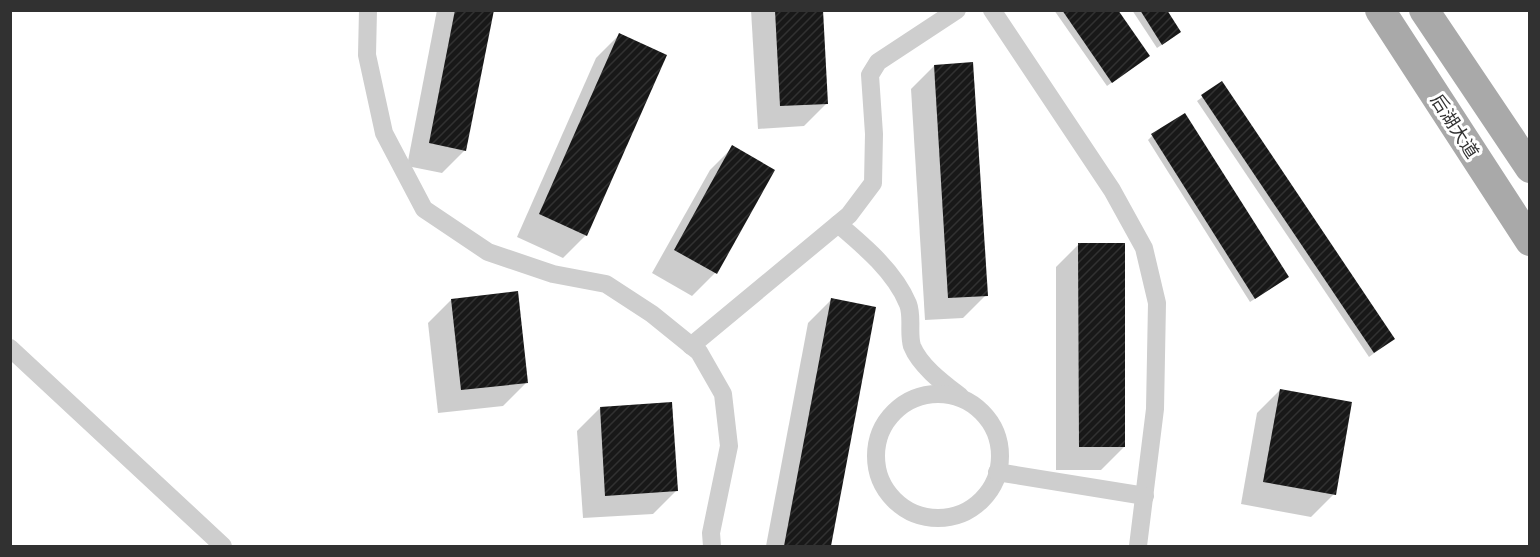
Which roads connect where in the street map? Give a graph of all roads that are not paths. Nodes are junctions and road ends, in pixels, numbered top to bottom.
1 (368, 10) edge
2 (957, 10) edge
3 (992, 10) edge
4 (1380, 10) edge
5 (1424, 10) edge
6 (1530, 168) edge
7 (838, 224) junction
8 (1530, 241) edge
9 (691, 346) junction
10 (10, 348) edge
11 (969, 402) junction
12 (998, 472) junction
13 (1145, 496) junction
14 (223, 546) edge
15 (712, 546) edge
16 (1138, 546) edge

1 - 9 street
2 - 7 street
3 - 13 street
4 - 8 main road, 后湖大道
5 - 6 main road, 后湖大道
7 - 9 street
7 - 11 street
9 - 15 street
10 - 14 street
11 - 12 street
11 - 12 street
12 - 13 street
13 - 16 street

